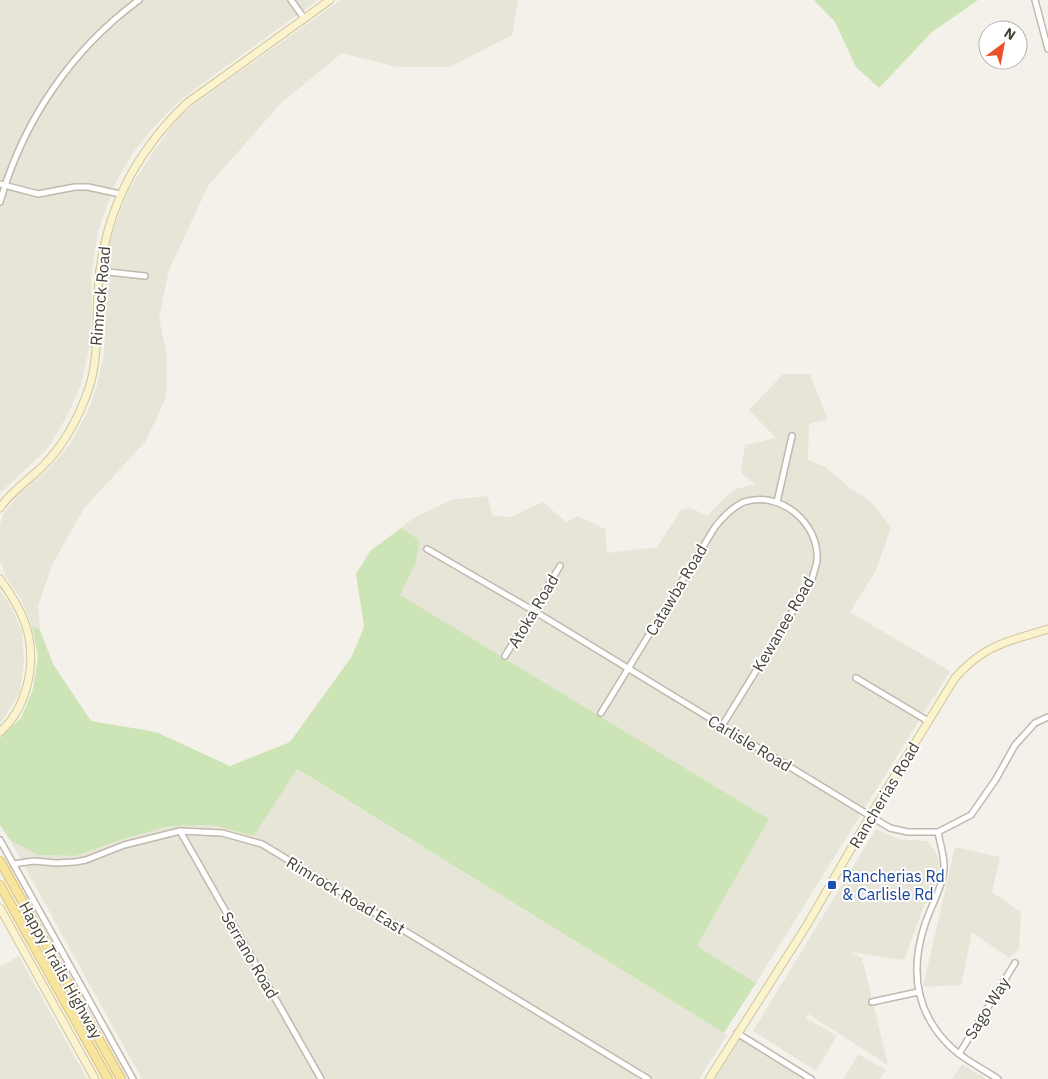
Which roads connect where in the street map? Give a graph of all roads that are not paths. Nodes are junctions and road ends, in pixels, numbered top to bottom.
1 (139, 0) edge
2 (291, 0) edge
3 (330, 0) edge
4 (1035, 0) edge
5 (304, 18) junction
6 (1048, 49) edge
7 (2, 184) edge
8 (120, 194) junction
9 (0, 202) edge
10 (99, 271) junction
11 (145, 276) dead end
12 (792, 436) dead end
13 (777, 502) junction
14 (0, 508) edge
15 (427, 549) dead end
16 (560, 566) dead end
17 (0, 579) edge
18 (534, 611) junction
19 (1048, 630) edge
20 (505, 656) dead end
21 (628, 669) junction
22 (856, 678) dead end
23 (600, 713) dead end
24 (1048, 718) edge
25 (928, 721) junction
26 (722, 726) junction
27 (0, 732) edge
28 (870, 816) junction
29 (180, 831) junction
30 (938, 832) junction
31 (0, 840) edge
32 (0, 861) edge
33 (13, 864) junction
34 (0, 885) edge
35 (0, 908) edge
36 (1015, 963) dead end
37 (918, 992) junction
38 (872, 1002) dead end
39 (737, 1033) junction
40 (959, 1054) junction
41 (95, 1079) edge
42 (108, 1079) edge
43 (122, 1079) edge
44 (133, 1079) edge
45 (320, 1079) edge
46 (648, 1079) edge
47 (708, 1079) edge
48 (811, 1079) edge
49 (998, 1079) edge

1 - 7 street
2 - 5 street
3 - 5 street, Rimrock Road
4 - 6 street
5 - 8 street, Rimrock Road
7 - 8 street
7 - 9 street
8 - 10 street, Rimrock Road
10 - 11 street
10 - 14 street, Rimrock Road
12 - 13 street
13 - 21 street, Catawba Road
13 - 26 street, Kewanee Road
15 - 18 street, Carlisle Road
16 - 18 street, Atoka Road
17 - 27 street
18 - 20 street, Atoka Road
18 - 21 street, Carlisle Road
19 - 25 street, Rancherias Road
21 - 23 street, Catawba Road
21 - 26 street, Carlisle Road
22 - 25 street
24 - 30 street, Carlisle Road
25 - 28 street, Rancherias Road
26 - 28 street, Carlisle Road
28 - 30 street, Carlisle Road
28 - 39 street, Rancherias Road
29 - 33 street, Rimrock Road East
29 - 45 street, Serrano Road
29 - 46 street, Rimrock Road East
30 - 37 street
31 - 33 street
32 - 43 main road, Happy Trails Highway
33 - 44 street
34 - 42 main road, Happy Trails Highway
35 - 41 street
36 - 40 street, Sago Way
37 - 38 street
37 - 40 street
39 - 47 street, Rancherias Road
39 - 48 street
40 - 49 street

